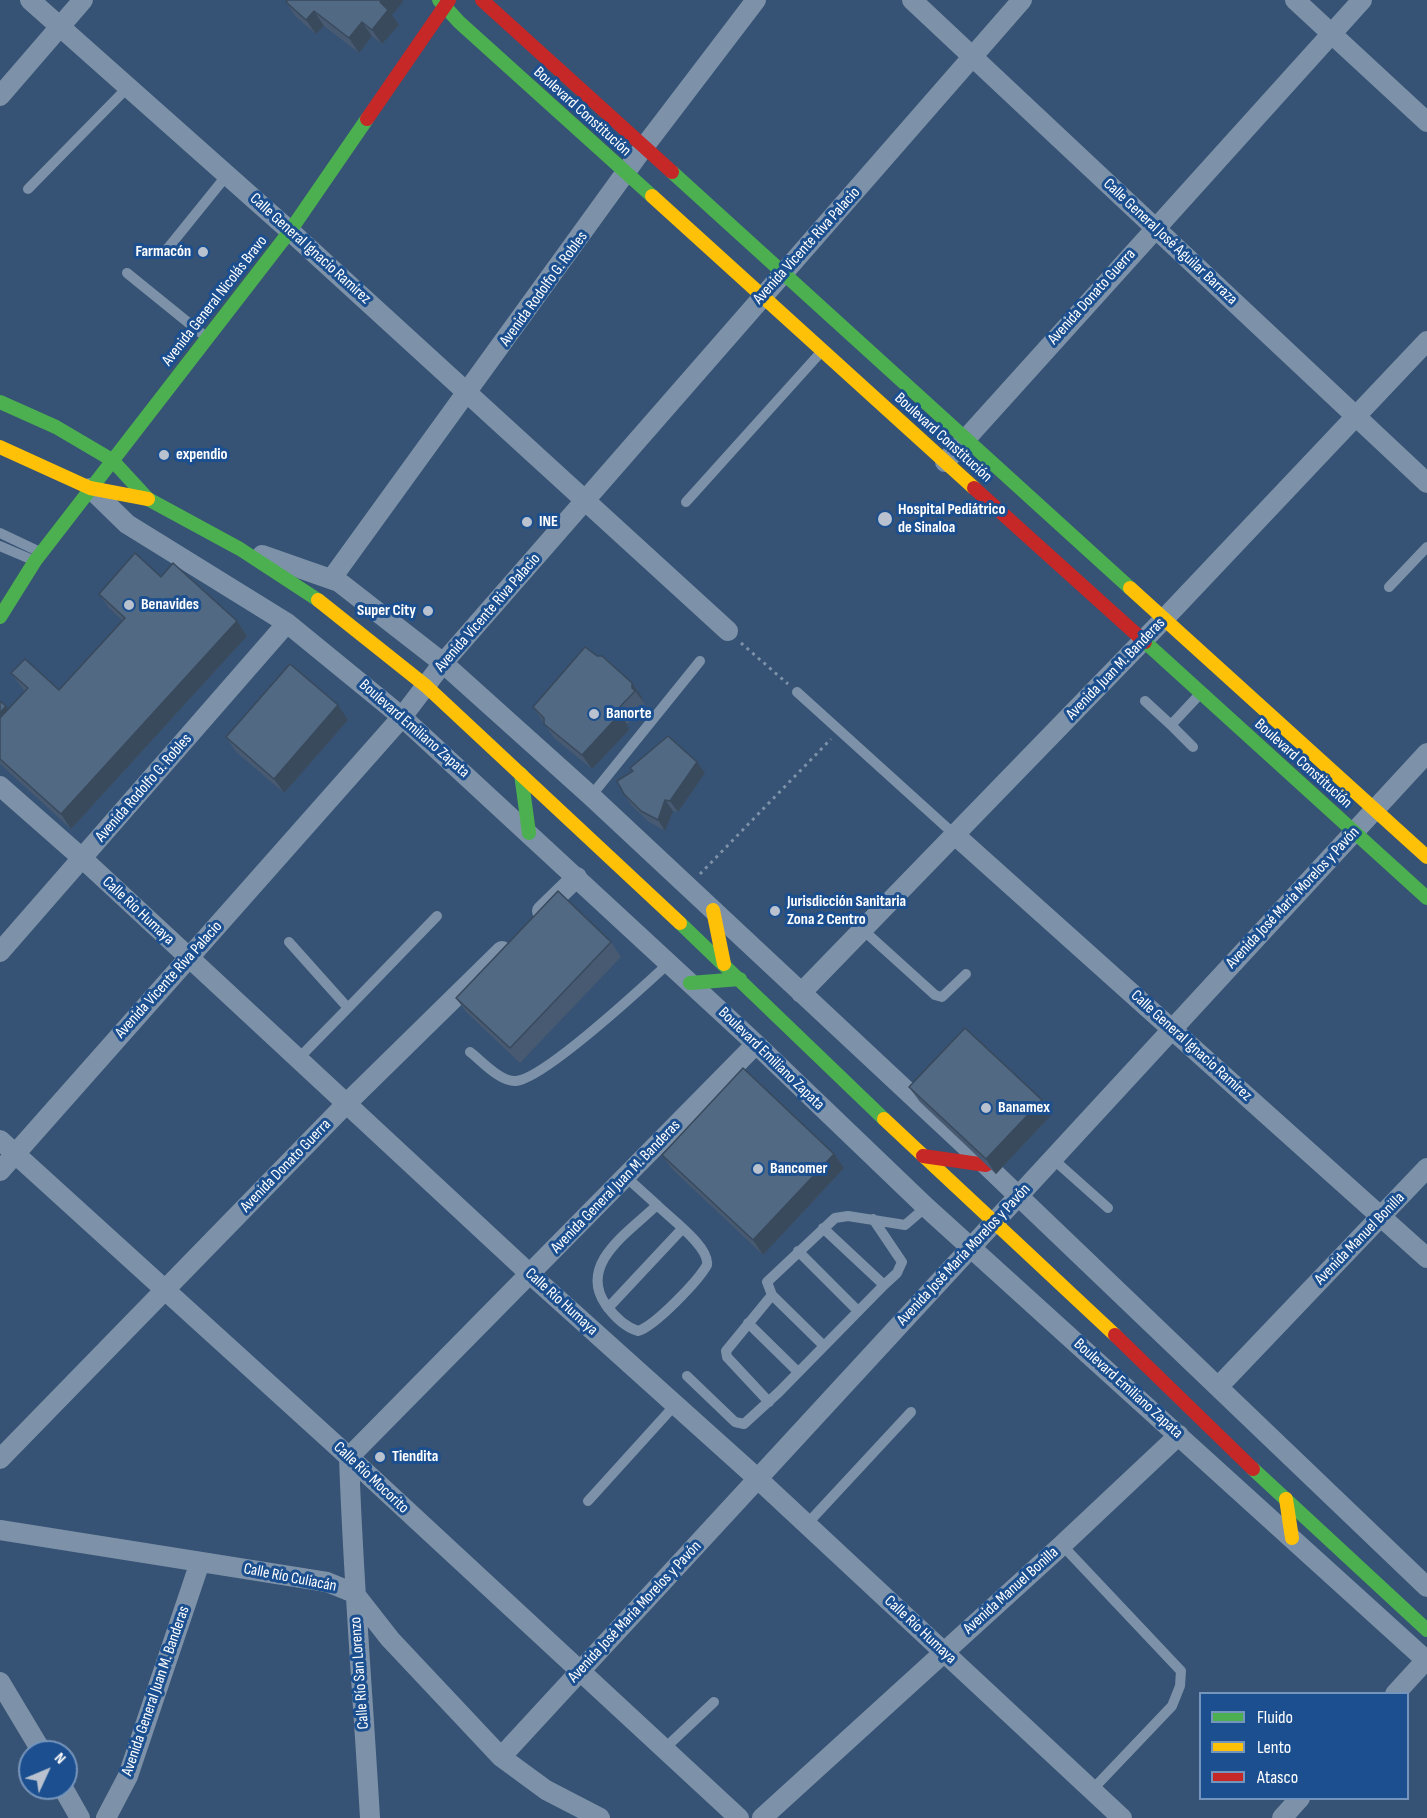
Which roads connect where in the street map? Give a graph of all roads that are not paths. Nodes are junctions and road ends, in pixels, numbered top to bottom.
1 (30, 0) edge
2 (84, 0) edge
3 (482, 0) edge
4 (756, 0) edge
5 (912, 0) edge
6 (1022, 0) edge
7 (1295, 0) edge
8 (1362, 0) edge
9 (443, 2) edge
10 (60, 27) junction
11 (1331, 34) junction
12 (973, 57) junction
13 (129, 86) junction
14 (0, 96) edge
15 (1427, 122) edge
16 (644, 147) junction
17 (627, 174) junction
18 (227, 175) junction
19 (28, 189) dead end
20 (1155, 228) junction
21 (290, 231) junction
22 (164, 254) dead end
23 (127, 273) dead end
24 (784, 274) junction
25 (762, 297) junction
26 (208, 338) junction
27 (1427, 342) edge
28 (822, 351) junction
29 (469, 392) junction
30 (0, 402) edge
31 (1356, 417) junction
32 (965, 438) junction
33 (0, 447) edge
34 (112, 460) junction
35 (945, 462) junction
36 (1427, 483) edge
37 (90, 488) junction
38 (148, 499) junction
39 (587, 500) junction
40 (686, 502) dead end
41 (0, 533) edge
42 (0, 546) edge
43 (1427, 547) edge
44 (240, 549) junction
45 (38, 557) junction
46 (332, 578) junction
47 (1389, 587) dead end
48 (0, 617) edge
49 (1164, 619) junction
50 (287, 623) junction
51 (728, 631) road end
52 (1143, 641) junction
53 (700, 660) dead end
54 (443, 663) junction
55 (426, 686) junction
56 (797, 692) road end
57 (1201, 693) junction
58 (1145, 701) dead end
59 (402, 717) junction
60 (1172, 725) junction
61 (1193, 747) dead end
62 (1427, 753) edge
63 (521, 774) junction
64 (0, 786) edge
65 (591, 796) junction
66 (1375, 810) junction
67 (1354, 832) junction
68 (529, 833) junction
69 (955, 835) junction
70 (1427, 858) edge
71 (83, 859) junction
72 (577, 877) junction
73 (1427, 898) edge
74 (713, 910) junction
75 (437, 916) dead end
76 (862, 929) junction
77 (289, 942) dead end
78 (0, 952) edge
79 (189, 958) junction
80 (669, 963) junction
81 (724, 964) junction
82 (966, 974) dead end
83 (740, 979) junction
84 (690, 983) junction
85 (801, 993) junction
86 (348, 1008) junction
87 (1172, 1029) junction
88 (756, 1044) junction
89 (470, 1052) dead end
90 (299, 1058) junction
91 (347, 1103) junction
92 (0, 1140) edge
93 (15, 1154) junction
94 (923, 1156) junction
95 (1053, 1159) junction
96 (986, 1165) junction
97 (1427, 1168) edge
98 (0, 1171) edge
99 (626, 1177) junction
100 (1019, 1196) junction
101 (657, 1205) junction
102 (926, 1207) junction
103 (1108, 1208) dead end
104 (1382, 1217) junction
105 (873, 1219) junction
106 (995, 1221) junction
107 (823, 1228) junction
108 (682, 1229) junction
109 (971, 1248) junction
110 (798, 1251) junction
111 (1427, 1258) edge
112 (531, 1275) junction
113 (884, 1285) junction
114 (164, 1291) junction
115 (772, 1295) junction
116 (608, 1308) junction
117 (857, 1310) junction
118 (748, 1323) junction
119 (823, 1345) junction
120 (798, 1372) junction
121 (687, 1376) dead end
122 (1218, 1387) junction
123 (769, 1402) junction
124 (675, 1405) junction
125 (910, 1412) dead end
126 (1179, 1435) junction
127 (349, 1457) junction
128 (0, 1459) edge
129 (758, 1479) junction
130 (1286, 1499) junction
131 (588, 1501) dead end
132 (807, 1524) junction
133 (0, 1530) edge
134 (1292, 1538) junction
135 (1062, 1545) junction
136 (200, 1562) junction
137 (1427, 1587) edge
138 (354, 1593) junction
139 (1427, 1630) edge
140 (943, 1652) junction
141 (1427, 1660) edge
142 (580, 1672) junction
143 (0, 1682) edge
144 (1397, 1692) edge
145 (714, 1702) dead end
146 (35, 1740) edge
147 (664, 1749) junction
148 (501, 1757) junction
149 (1092, 1790) junction
150 (70, 1800) edge
151 (1298, 1800) edge
152 (80, 1818) edge
153 (105, 1818) edge
154 (370, 1818) edge
155 (600, 1818) edge
156 (739, 1818) edge
157 (762, 1818) edge
158 (1122, 1818) edge
159 (1282, 1818) edge

1 - 10 street, Calle General Ignacio Ramírez
2 - 10 street
3 - 16 main road, Boulevard Constitución
4 - 16 street, Avenida Rodolfo G. Robles
5 - 12 street, Calle General José Aguilar Barraza
6 - 12 street, Avenida Vicente Riva Palacio
7 - 11 street
8 - 11 street, Avenida Donato Guerra
9 - 17 main road, Boulevard Constitución
9 - 21 main road, Avenida General Nicolás Bravo
10 - 13 street, Calle General Ignacio Ramírez
10 - 14 street
11 - 15 street
11 - 20 street, Avenida Donato Guerra
12 - 20 street, Calle General José Aguilar Barraza
12 - 24 street, Avenida Vicente Riva Palacio
13 - 18 street, Calle General Ignacio Ramírez
13 - 19 lane
16 - 17 street, Avenida Rodolfo G. Robles
16 - 24 main road, Boulevard Constitución
17 - 25 main road, Boulevard Constitución
17 - 29 street, Avenida Rodolfo G. Robles
18 - 21 street, Calle General Ignacio Ramírez
18 - 22 lane
20 - 31 street, Calle General José Aguilar Barraza
20 - 32 street, Avenida Donato Guerra
21 - 26 main road, Avenida General Nicolás Bravo
21 - 29 street, Calle General Ignacio Ramírez
23 - 26 lane
24 - 25 street, Avenida Vicente Riva Palacio
24 - 32 main road, Boulevard Constitución
25 - 28 main road, Boulevard Constitución
25 - 39 street, Avenida Vicente Riva Palacio
26 - 34 main road, Avenida General Nicolás Bravo
27 - 31 street, Avenida Juan M. Banderas
28 - 35 main road, Boulevard Constitución
28 - 40 lane
29 - 39 street, Calle General Ignacio Ramírez
29 - 46 street, Avenida Rodolfo G. Robles
30 - 34 main road, Boulevard Emiliano Zapata
31 - 36 street, Calle General José Aguilar Barraza
31 - 49 street, Avenida Juan M. Banderas
32 - 35 street, Avenida Donato Guerra
32 - 49 main road, Boulevard Constitución
33 - 37 main road, Boulevard Emiliano Zapata
34 - 37 main road, Avenida General Nicolás Bravo
34 - 38 main road, Boulevard Emiliano Zapata
35 - 52 main road, Boulevard Constitución
37 - 38 main road, Boulevard Emiliano Zapata
37 - 45 main road, Avenida General Nicolás Bravo
37 - 50 street, Boulevard Emiliano Zapata
38 - 44 main road, Boulevard Emiliano Zapata
39 - 51 street, Calle General Ignacio Ramírez
39 - 54 street, Avenida Vicente Riva Palacio
41 - 45 lane
42 - 45 lane
43 - 47 lane
44 - 46 street, Boulevard Emiliano Zapata
44 - 55 main road, Boulevard Emiliano Zapata
45 - 48 main road, Avenida General Nicolás Bravo
46 - 54 street, Boulevard Emiliano Zapata
49 - 52 street, Avenida Juan M. Banderas
49 - 66 main road, Boulevard Constitución
50 - 59 street, Boulevard Emiliano Zapata
50 - 71 street, Avenida Rodolfo G. Robles
52 - 57 main road, Boulevard Constitución
52 - 69 street, Avenida Juan M. Banderas
53 - 65 lane
54 - 55 street, Avenida Vicente Riva Palacio
54 - 65 street, Boulevard Emiliano Zapata
55 - 59 street, Avenida Vicente Riva Palacio
55 - 63 main road, Boulevard Emiliano Zapata
56 - 69 lane
57 - 60 lane
57 - 67 main road, Boulevard Constitución
58 - 60 lane
59 - 68 street, Boulevard Emiliano Zapata
59 - 79 street, Avenida Vicente Riva Palacio
60 - 61 lane
62 - 66 street, Avenida José María Morelos y Pavón
63 - 68 main road
63 - 81 main road, Boulevard Emiliano Zapata
64 - 71 street, Calle Río Humaya
65 - 74 street, Boulevard Emiliano Zapata
66 - 67 street, Avenida José María Morelos y Pavón
66 - 70 main road, Boulevard Constitución
67 - 73 main road, Boulevard Constitución
67 - 87 street, Avenida José María Morelos y Pavón
68 - 72 street, Boulevard Emiliano Zapata
69 - 76 street, Avenida Juan M. Banderas
69 - 87 street, Calle General Ignacio Ramírez
71 - 78 street, Avenida Rodolfo G. Robles
71 - 79 street, Calle Río Humaya
72 - 80 street, Boulevard Emiliano Zapata
72 - 91 street, Avenida Donato Guerra
74 - 81 main road
74 - 85 street, Boulevard Emiliano Zapata
75 - 86 lane
76 - 82 lane
76 - 85 street, Avenida Juan M. Banderas
77 - 86 lane
79 - 90 street, Calle Río Humaya
79 - 93 street, Avenida Vicente Riva Palacio
80 - 84 street, Boulevard Emiliano Zapata
80 - 89 lane
81 - 83 main road, Boulevard Emiliano Zapata
83 - 84 main road
83 - 94 main road, Boulevard Emiliano Zapata
84 - 88 street, Boulevard Emiliano Zapata
85 - 96 street, Boulevard Emiliano Zapata
86 - 90 lane
87 - 95 street, Avenida José María Morelos y Pavón
87 - 104 street, Calle General Ignacio Ramírez
88 - 99 street, Avenida General Juan M. Banderas
88 - 102 street, Boulevard Emiliano Zapata
90 - 91 street, Calle Río Humaya
91 - 112 street, Calle Río Humaya
91 - 114 street, Avenida Donato Guerra
92 - 93 street, Calle Río Mocorito
93 - 98 street, Avenida Vicente Riva Palacio
93 - 114 street, Calle Río Mocorito
94 - 96 main road
94 - 106 main road, Boulevard Emiliano Zapata
95 - 100 street, Avenida José María Morelos y Pavón
95 - 103 lane
96 - 100 street, Boulevard Emiliano Zapata
97 - 104 street, Avenida Manuel Bonilla
99 - 101 lane
99 - 112 street, Avenida General Juan M. Banderas
100 - 106 street, Avenida José María Morelos y Pavón
100 - 122 street, Boulevard Emiliano Zapata
101 - 108 lane
101 - 116 lane
102 - 105 lane
102 - 109 street, Boulevard Emiliano Zapata
104 - 111 street, Calle General Ignacio Ramírez
104 - 122 street, Avenida Manuel Bonilla
105 - 107 lane
105 - 113 lane
106 - 109 street, Avenida José María Morelos y Pavón
106 - 130 main road, Boulevard Emiliano Zapata
107 - 110 lane
107 - 113 lane
108 - 116 lane
108 - 116 lane
109 - 126 street, Boulevard Emiliano Zapata
109 - 129 street, Avenida José María Morelos y Pavón
110 - 115 lane
110 - 117 lane
112 - 124 street, Calle Río Humaya
112 - 127 street, Avenida General Juan M. Banderas
113 - 117 lane
114 - 127 street, Calle Río Mocorito
114 - 128 street, Avenida Donato Guerra
115 - 118 lane
115 - 119 lane
117 - 119 lane
118 - 120 lane
118 - 123 lane
119 - 120 lane
120 - 123 lane
121 - 123 lane
122 - 137 street, Boulevard Emiliano Zapata
124 - 129 street, Calle Río Humaya
124 - 131 lane
125 - 132 lane
126 - 134 street, Boulevard Emiliano Zapata
126 - 135 street, Avenida Manuel Bonilla
127 - 138 street, Calle Río San Lorenzo
127 - 142 street, Calle Río Mocorito
129 - 132 street, Calle Río Humaya
129 - 142 street, Avenida José María Morelos y Pavón
130 - 134 main road
130 - 139 main road, Boulevard Emiliano Zapata
132 - 140 street, Calle Río Humaya
133 - 136 street, Calle Río Culiacán
134 - 141 street, Boulevard Emiliano Zapata
135 - 140 street, Avenida Manuel Bonilla
135 - 149 lane
136 - 138 street, Calle Río Culiacán
136 - 153 street, Avenida General Juan M. Banderas
138 - 148 street, Calle Río Culiacán
138 - 154 street, Calle Río San Lorenzo
140 - 149 street, Calle Río Humaya
140 - 157 street, Avenida Manuel Bonilla
141 - 144 street
142 - 147 street, Calle Río Mocorito
142 - 148 street, Avenida José María Morelos y Pavón
143 - 146 street
145 - 147 lane
147 - 156 street, Calle Río Mocorito
148 - 155 street, Calle Río Culiacán
149 - 158 street, Calle Río Humaya
150 - 152 street
151 - 159 street

